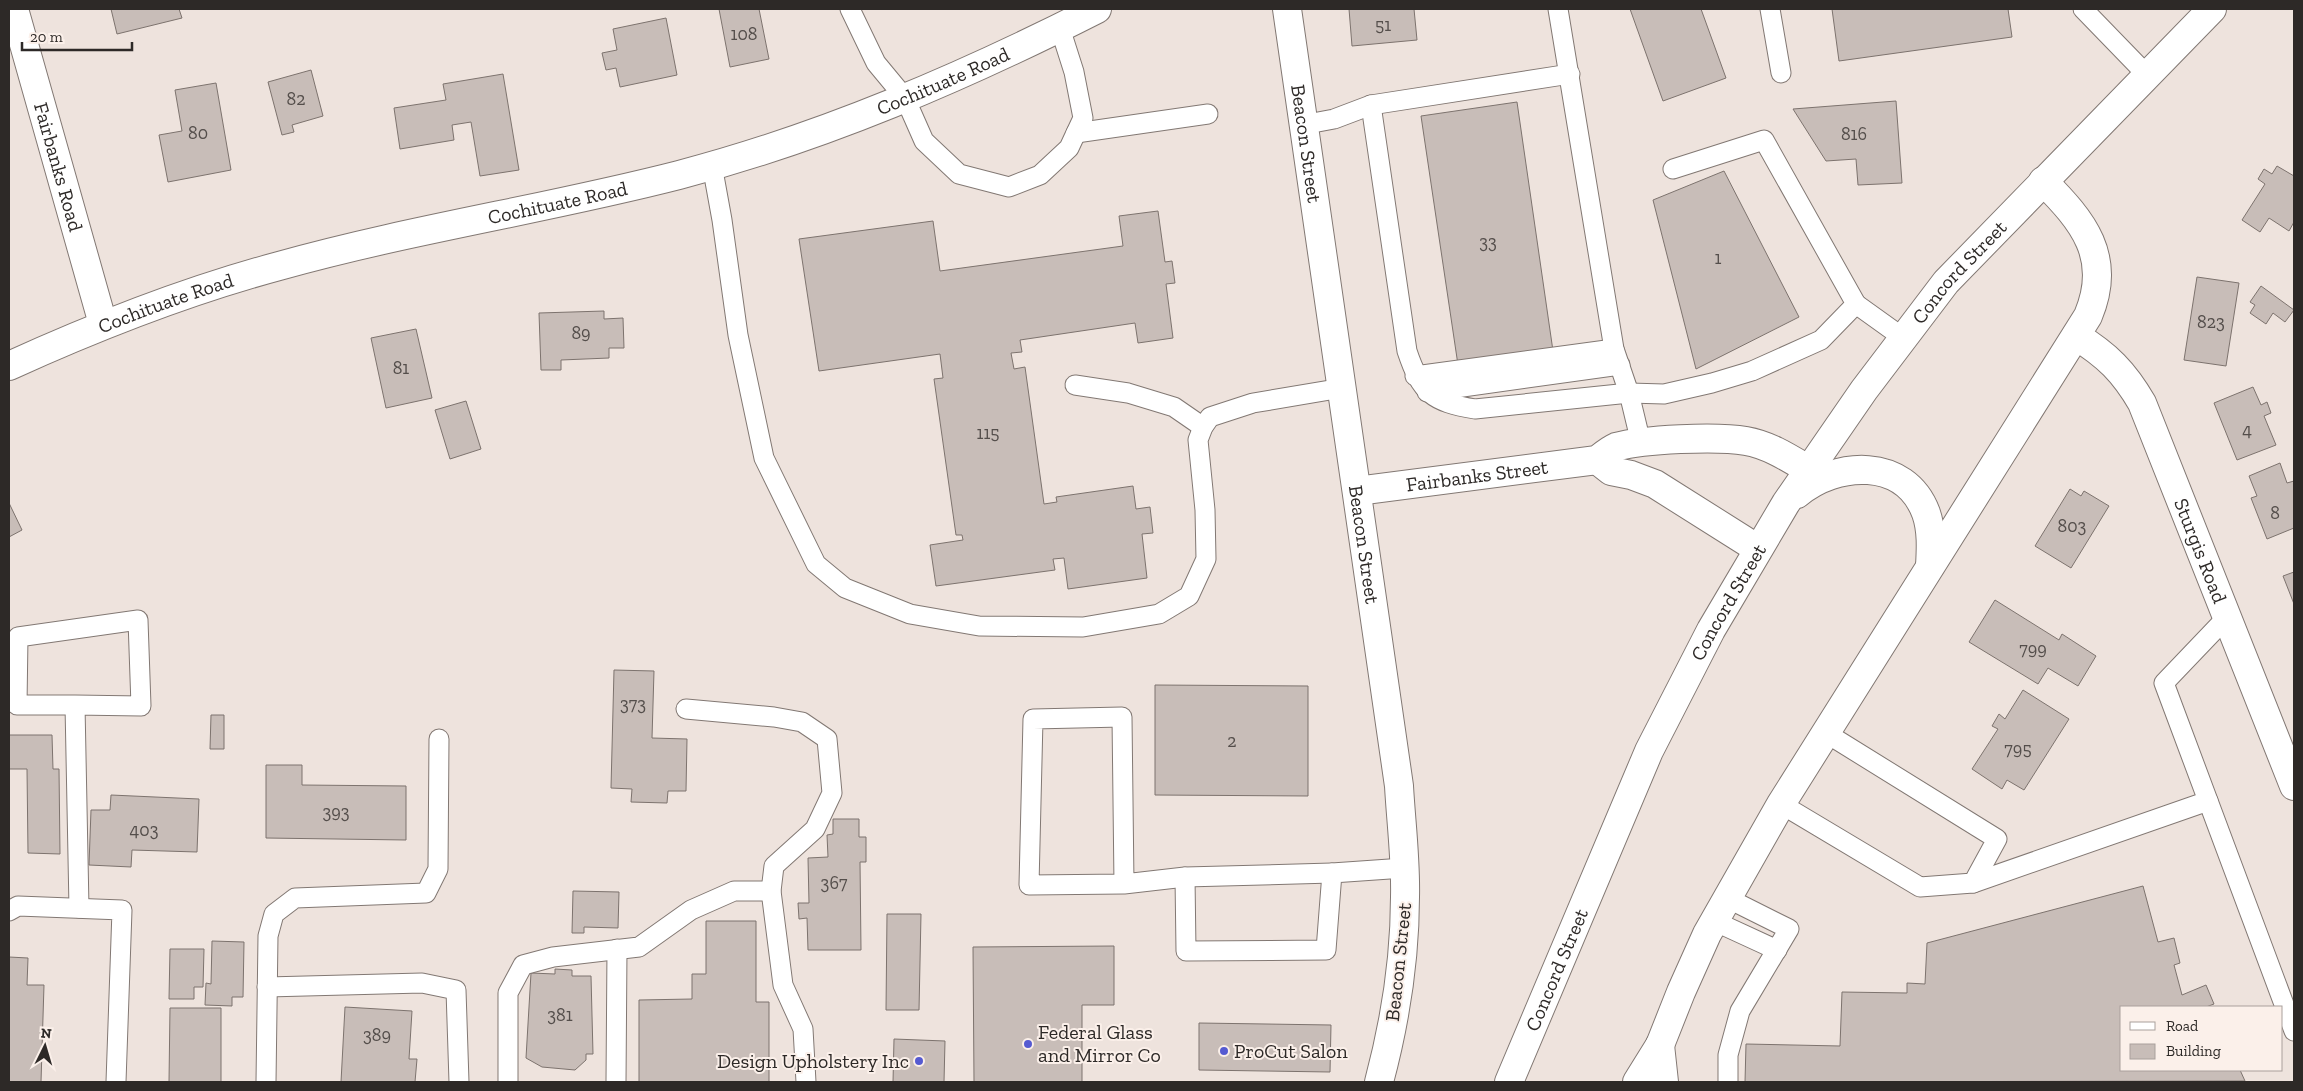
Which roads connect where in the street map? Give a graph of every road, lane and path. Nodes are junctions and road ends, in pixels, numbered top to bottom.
1 (14, 9) edge
2 (850, 9) edge
3 (1097, 9) edge
4 (1287, 9) edge
5 (1558, 9) edge
6 (1770, 9) edge
7 (2083, 9) edge
8 (2212, 9) edge
9 (1060, 28) junction
10 (1570, 74) junction
11 (1781, 74) dead end
12 (2147, 75) junction
13 (905, 98) junction
14 (1371, 105) junction
15 (1208, 114) dead end
16 (1302, 124) junction
17 (1076, 133) junction
18 (712, 165) junction
19 (1673, 169) dead end
20 (2042, 181) junction
21 (1856, 304) junction
22 (103, 324) junction
23 (2076, 336) junction
24 (1902, 337) junction
25 (1617, 357) junction
26 (9, 366) edge
27 (1415, 376) junction
28 (1075, 384) dead end
29 (1342, 388) junction
30 (1427, 392) junction
31 (1629, 393) junction
32 (1203, 427) junction
33 (1640, 443) junction
34 (1597, 460) junction
35 (1809, 470) junction
36 (1357, 491) junction
37 (1786, 503) junction
38 (1758, 550) junction
39 (1930, 566) junction
40 (2228, 616) junction
41 (75, 705) junction
42 (686, 709) dead end
43 (1826, 732) junction
44 (439, 738) dead end
45 (2294, 786) edge
46 (2208, 801) junction
47 (1781, 804) junction
48 (1404, 868) junction
49 (1332, 873) junction
50 (1185, 877) junction
51 (1973, 883) junction
52 (1124, 884) junction
53 (771, 891) junction
54 (79, 908) junction
55 (1720, 909) junction
56 (9, 911) edge
57 (617, 949) junction
58 (1777, 950) junction
59 (267, 987) junction
60 (2294, 1031) edge
61 (1660, 1045) junction
62 (116, 1082) edge
63 (266, 1082) edge
64 (459, 1082) edge
65 (508, 1082) edge
66 (616, 1082) edge
67 (806, 1082) edge
68 (1379, 1082) edge
69 (1509, 1082) edge
70 (1637, 1082) edge
71 (1664, 1082) edge
72 (1728, 1082) edge

1 - 22 main road, Fairbanks Road
2 - 13 lane
3 - 9 main road, Cochituate Road
4 - 16 main road, Beacon Street
5 - 10 lane
6 - 11 lane
7 - 12 lane
8 - 12 main road, Concord Street
9 - 13 main road, Cochituate Road
9 - 17 lane
10 - 14 lane
10 - 25 lane
12 - 20 main road, Concord Street
13 - 17 lane
13 - 18 main road, Cochituate Road
14 - 16 lane
14 - 27 lane
15 - 17 lane
16 - 29 main road, Beacon Street
18 - 22 main road, Cochituate Road
18 - 32 lane
19 - 21 lane
20 - 23 main road
20 - 24 main road, Concord Street
21 - 24 lane
21 - 31 lane
22 - 26 main road, Cochituate Road
23 - 39 main road
23 - 40 main road, Sturgis Road
24 - 35 main road, Concord Street
25 - 27 lane
25 - 30 lane
25 - 31 lane
27 - 30 lane
28 - 32 lane
29 - 32 lane
29 - 36 main road, Beacon Street
30 - 31 lane
31 - 33 lane
33 - 34 main road, Fairbanks Street
33 - 35 main road, Fairbanks Street
34 - 36 main road, Fairbanks Street
34 - 38 main road
35 - 37 main road, Concord Street
36 - 48 main road, Beacon Street
37 - 38 main road, Concord Street
37 - 39 main road
38 - 69 main road, Concord Street
39 - 43 main road
40 - 45 main road, Sturgis Road
40 - 46 lane
41 - 41 lane
41 - 54 lane
42 - 53 lane
43 - 47 main road
43 - 51 lane
44 - 59 lane
46 - 51 lane
46 - 60 lane
47 - 51 lane
47 - 55 main road
48 - 49 lane
48 - 68 main road, Beacon Street
49 - 50 lane
49 - 50 lane
50 - 52 lane
52 - 52 lane
53 - 57 lane
53 - 67 lane
54 - 56 lane
54 - 62 lane
55 - 58 lane
55 - 58 lane
55 - 61 main road
57 - 65 lane
57 - 66 lane
58 - 72 lane
59 - 63 lane
59 - 64 lane
61 - 70 main road
61 - 71 main road

